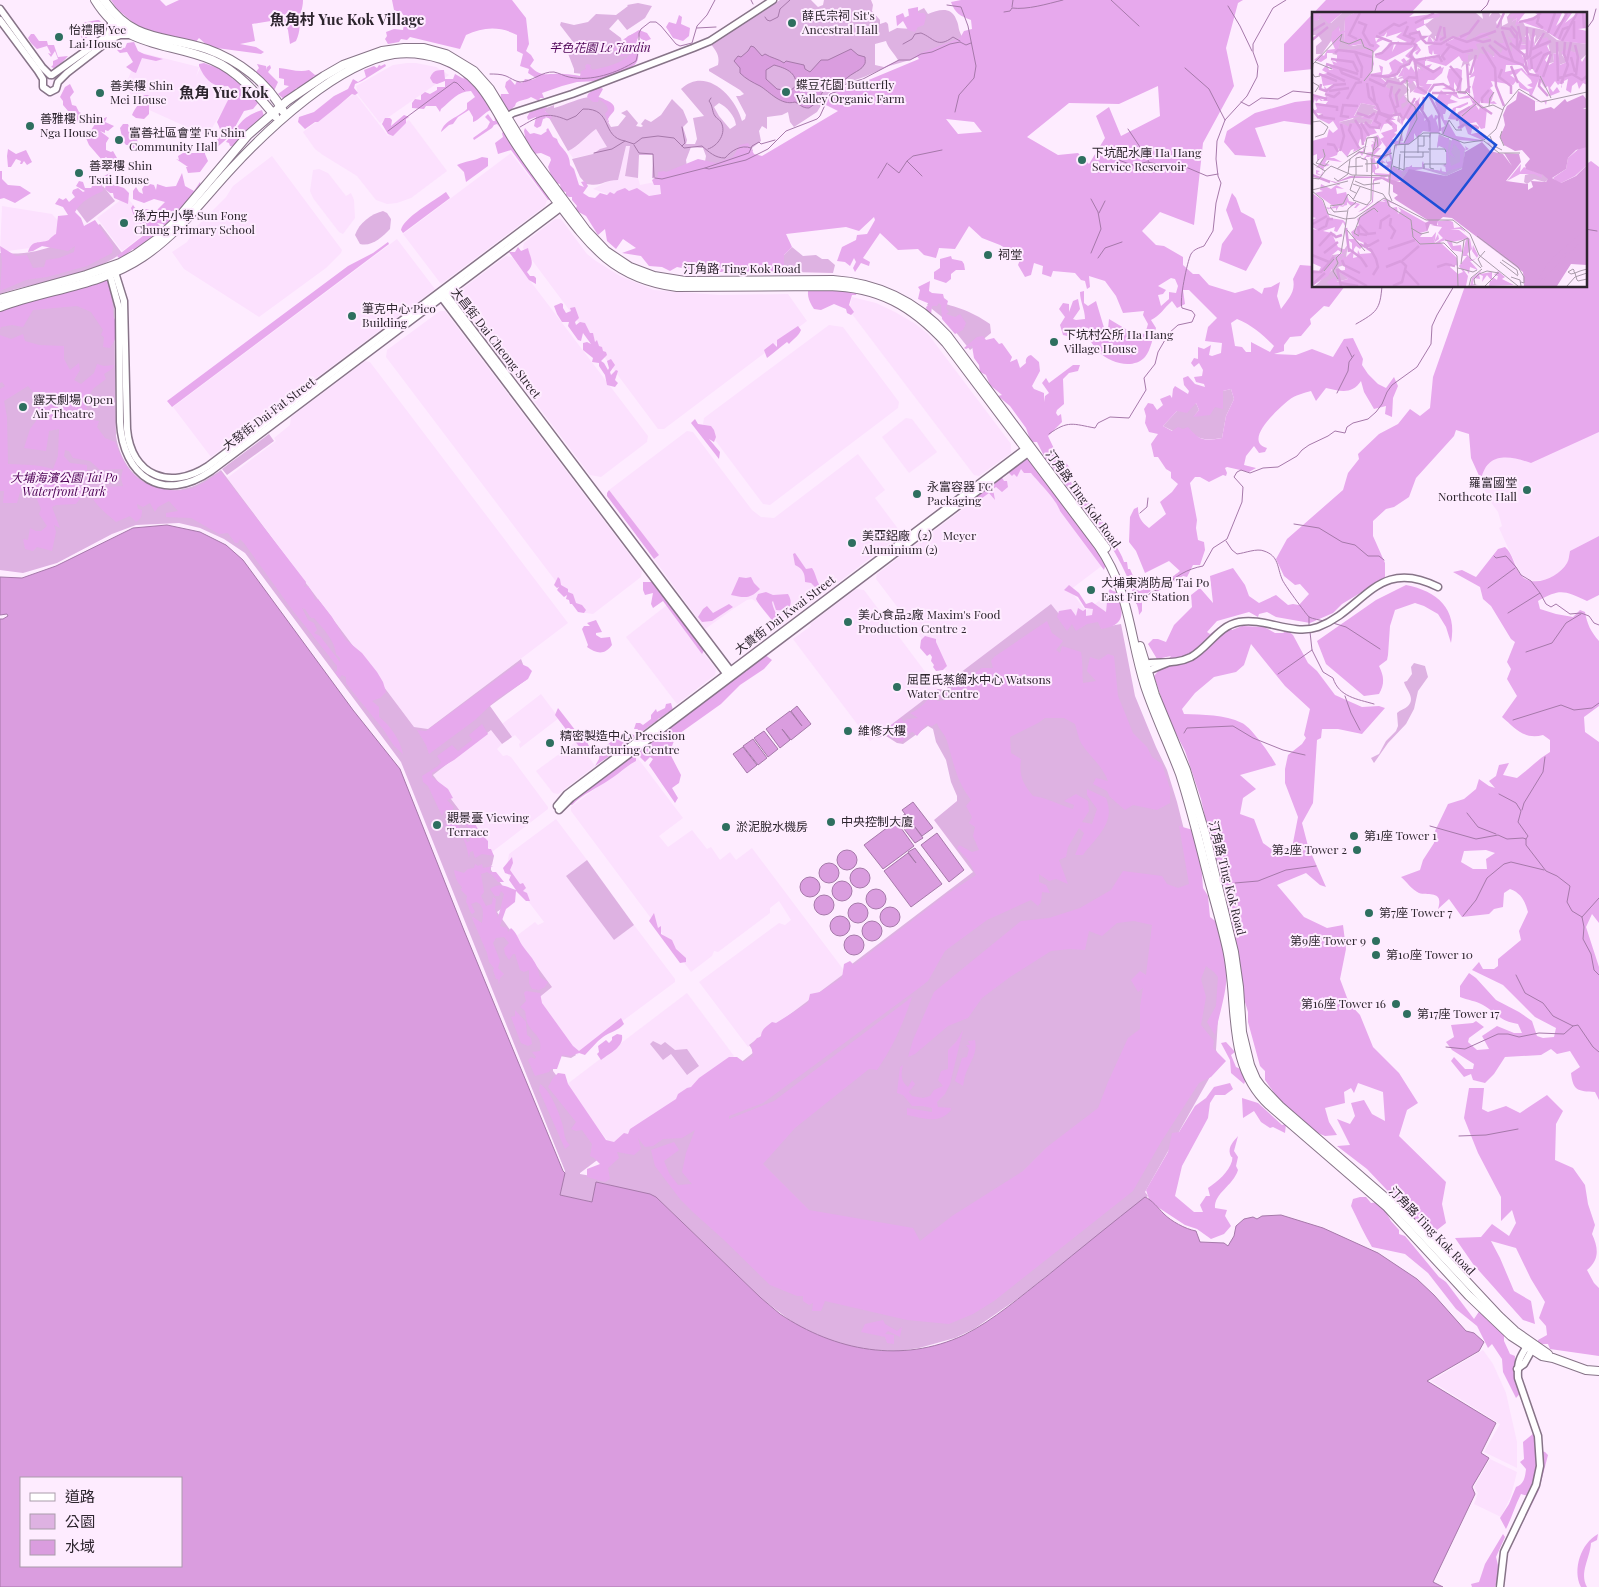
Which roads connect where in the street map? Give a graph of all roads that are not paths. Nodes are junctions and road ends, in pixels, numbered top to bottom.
1 (95, 0) edge
2 (104, 0) edge
3 (770, 2) edge
4 (0, 9) edge
5 (0, 20) edge
6 (111, 21) junction
7 (130, 35) junction
8 (51, 75) junction
9 (43, 79) junction
10 (58, 82) junction
11 (280, 107) junction
12 (273, 113) junction
13 (504, 118) junction
14 (282, 119) junction
15 (562, 205) junction
16 (113, 271) junction
17 (444, 294) junction
18 (0, 300) edge
19 (0, 307) edge
20 (1029, 449) junction
21 (1438, 587) dead end
22 (1143, 668) junction
23 (730, 675) junction
24 (558, 808) dead end
25 (1531, 1346) junction
26 (1599, 1372) edge
27 (1500, 1587) edge

1 - 6 main road
2 - 11 main road
3 - 13 street
4 - 8 street
5 - 9 street
6 - 7 main road
6 - 8 street
7 - 10 street
7 - 12 main road
8 - 9 street
8 - 10 street
9 - 10 street
11 - 12 main road, 汀角路 Ting Kok Road
11 - 13 main road, 汀角路 Ting Kok Road
11 - 14 main road
12 - 14 main road
12 - 16 main road, 汀角路 Ting Kok Road
13 - 14 main road, 汀角路 Ting Kok Road
13 - 15 main road, 汀角路 Ting Kok Road
14 - 16 main road, 汀角路 Ting Kok Road
15 - 17 street, 大發街 Dai Fat Street
15 - 20 main road, 汀角路 Ting Kok Road
16 - 17 street, 大發街 Dai Fat Street
16 - 18 main road
16 - 19 main road
17 - 23 street, 大昌街 Dai Cheong Street
20 - 22 main road, 汀角路 Ting Kok Road
20 - 23 street, 大貴街 Dai Kwai Street
21 - 22 street
22 - 25 main road, 汀角路 Ting Kok Road
23 - 24 street, 大貴街 Dai Kwai Street
25 - 26 main road, 汀角路 Ting Kok Road
25 - 27 street

